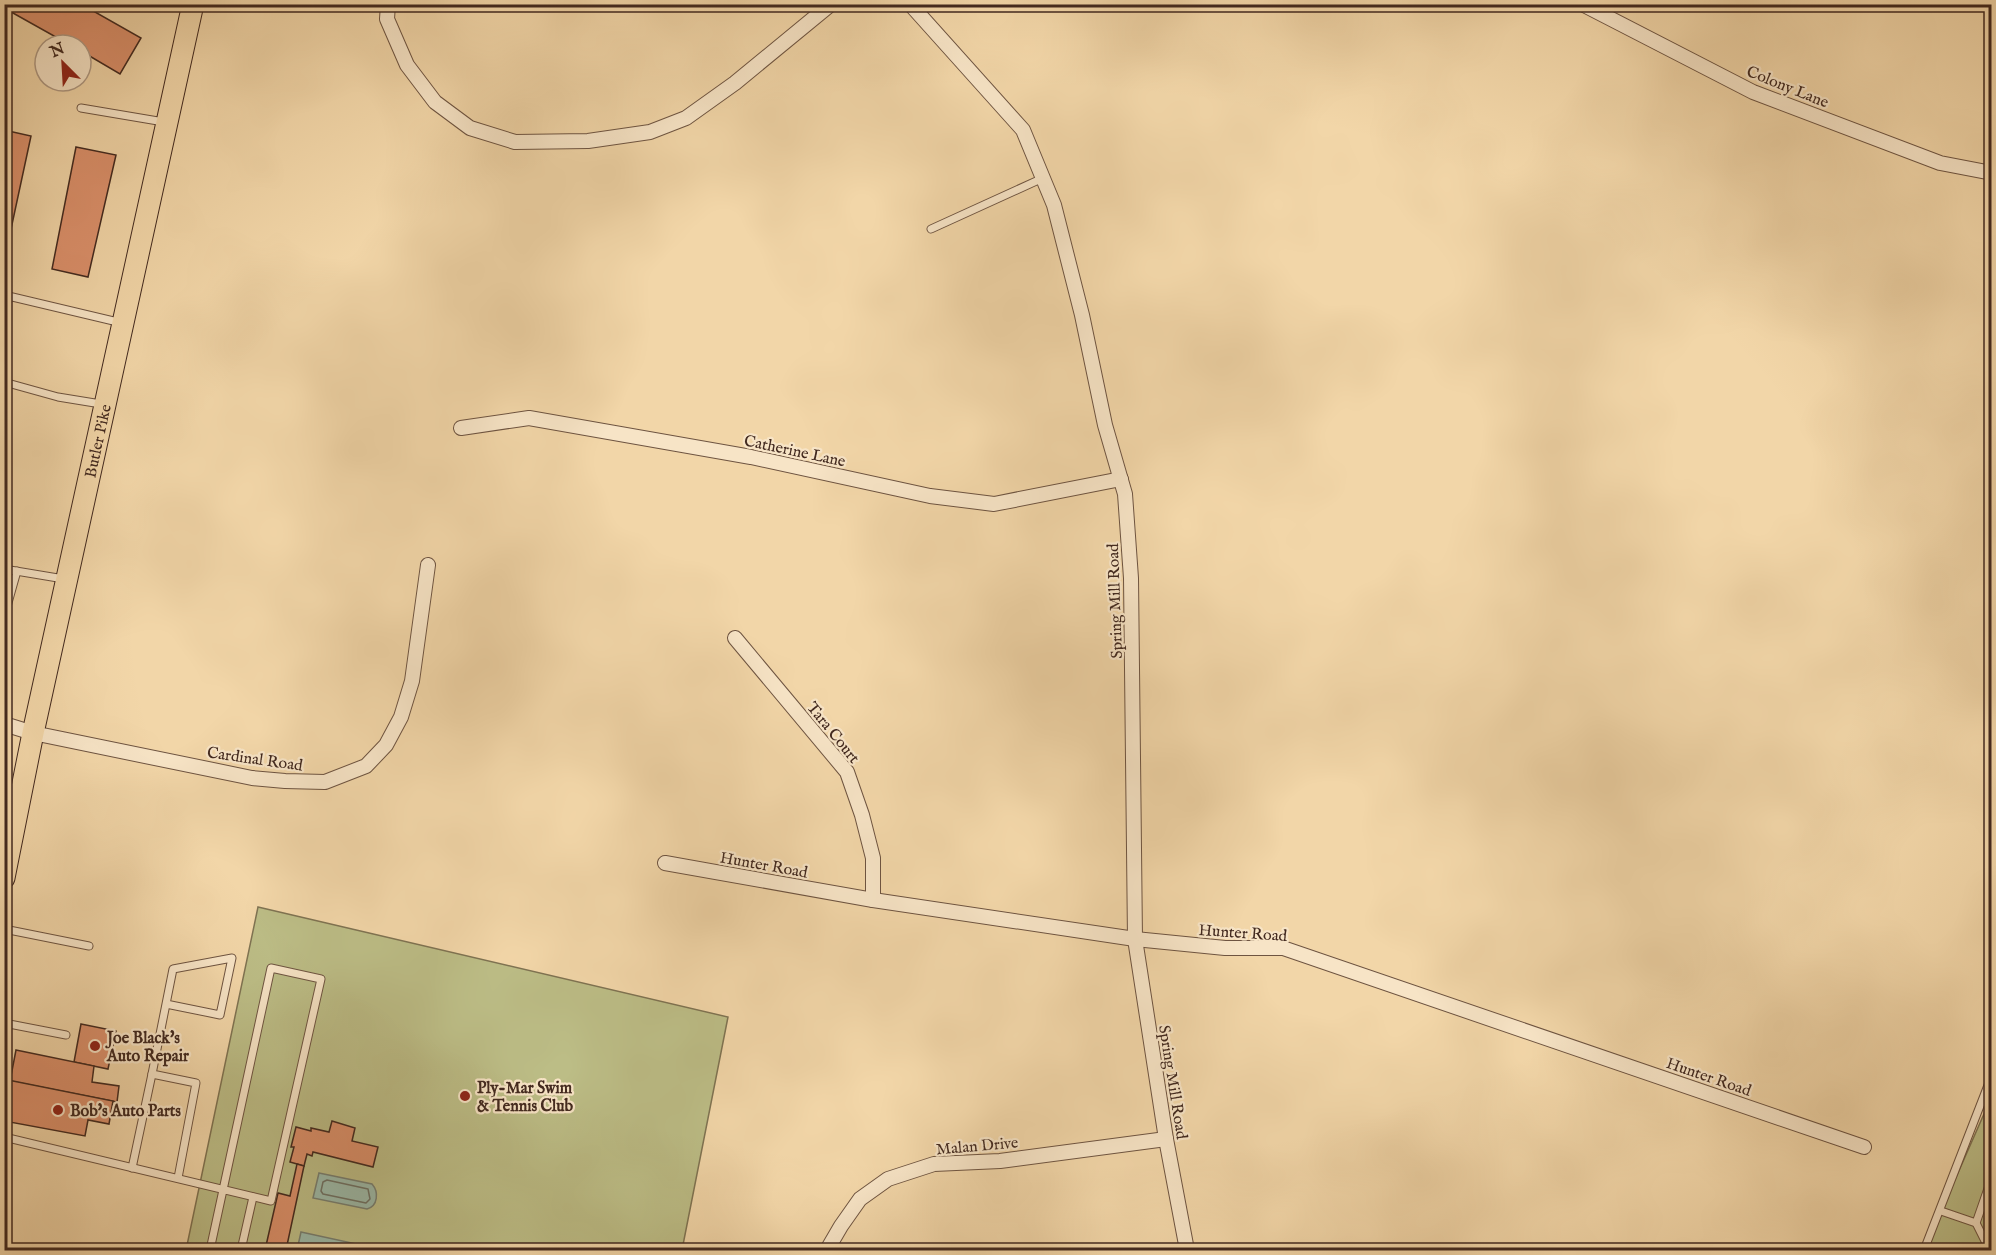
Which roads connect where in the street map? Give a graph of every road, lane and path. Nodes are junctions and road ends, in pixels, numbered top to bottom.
1 (193, 4) edge
2 (388, 4) edge
3 (831, 4) edge
4 (910, 4) edge
5 (1582, 4) edge
6 (81, 108) dead end
7 (167, 123) junction
8 (1992, 173) edge
9 (1042, 178) junction
10 (931, 230) dead end
11 (4, 295) edge
12 (123, 323) junction
13 (4, 382) edge
14 (105, 405) junction
15 (461, 428) dead end
16 (1121, 479) junction
17 (428, 565) dead end
18 (4, 569) edge
19 (17, 571) junction
20 (67, 579) junction
21 (4, 617) edge
22 (735, 638) dead end
23 (4, 724) edge
24 (33, 733) junction
25 (665, 863) dead end
26 (5, 870) edge
27 (873, 900) junction
28 (4, 929) edge
29 (1136, 939) junction
30 (89, 946) dead end
31 (166, 1004) junction
32 (4, 1023) edge
33 (66, 1035) dead end
34 (152, 1074) junction
35 (1992, 1075) edge
36 (4, 1137) edge
37 (1166, 1139) junction
38 (1864, 1147) dead end
39 (132, 1168) junction
40 (1992, 1177) edge
41 (178, 1178) junction
42 (223, 1189) junction
43 (1988, 1196) edge
44 (254, 1197) junction
45 (1941, 1211) junction
46 (1976, 1223) junction
47 (1987, 1247) edge
48 (210, 1251) edge
49 (241, 1251) edge
50 (827, 1251) edge
51 (1186, 1251) edge
52 (1924, 1251) edge

1 - 7 main road, Butler Pike
2 - 3 street
4 - 9 street, Spring Mill Road
5 - 8 street, Colony Lane
6 - 7 lane
7 - 12 main road, Butler Pike
9 - 10 lane
9 - 16 street, Spring Mill Road
11 - 12 lane
12 - 14 main road, Butler Pike
13 - 14 lane
14 - 20 main road, Butler Pike
15 - 16 street, Catherine Lane
16 - 29 street, Spring Mill Road
17 - 24 street, Cardinal Road
18 - 19 lane
19 - 20 lane
19 - 21 lane
20 - 24 main road, Butler Pike
22 - 27 street, Tara Court
23 - 24 street, Cardinal Road
24 - 26 main road, Butler Pike
25 - 27 street, Hunter Road
27 - 29 street, Hunter Road
28 - 30 lane
29 - 37 street, Spring Mill Road
29 - 38 street, Hunter Road
31 - 31 lane
31 - 34 lane
32 - 33 lane
34 - 39 lane
34 - 41 lane
35 - 45 lane
36 - 39 lane
37 - 50 street, Malan Drive
37 - 51 street, Spring Mill Road
39 - 41 lane
40 - 43 lane
41 - 42 lane
42 - 44 lane
42 - 44 lane
42 - 48 lane
43 - 46 lane
44 - 49 lane
45 - 46 lane
45 - 52 lane
46 - 47 lane

